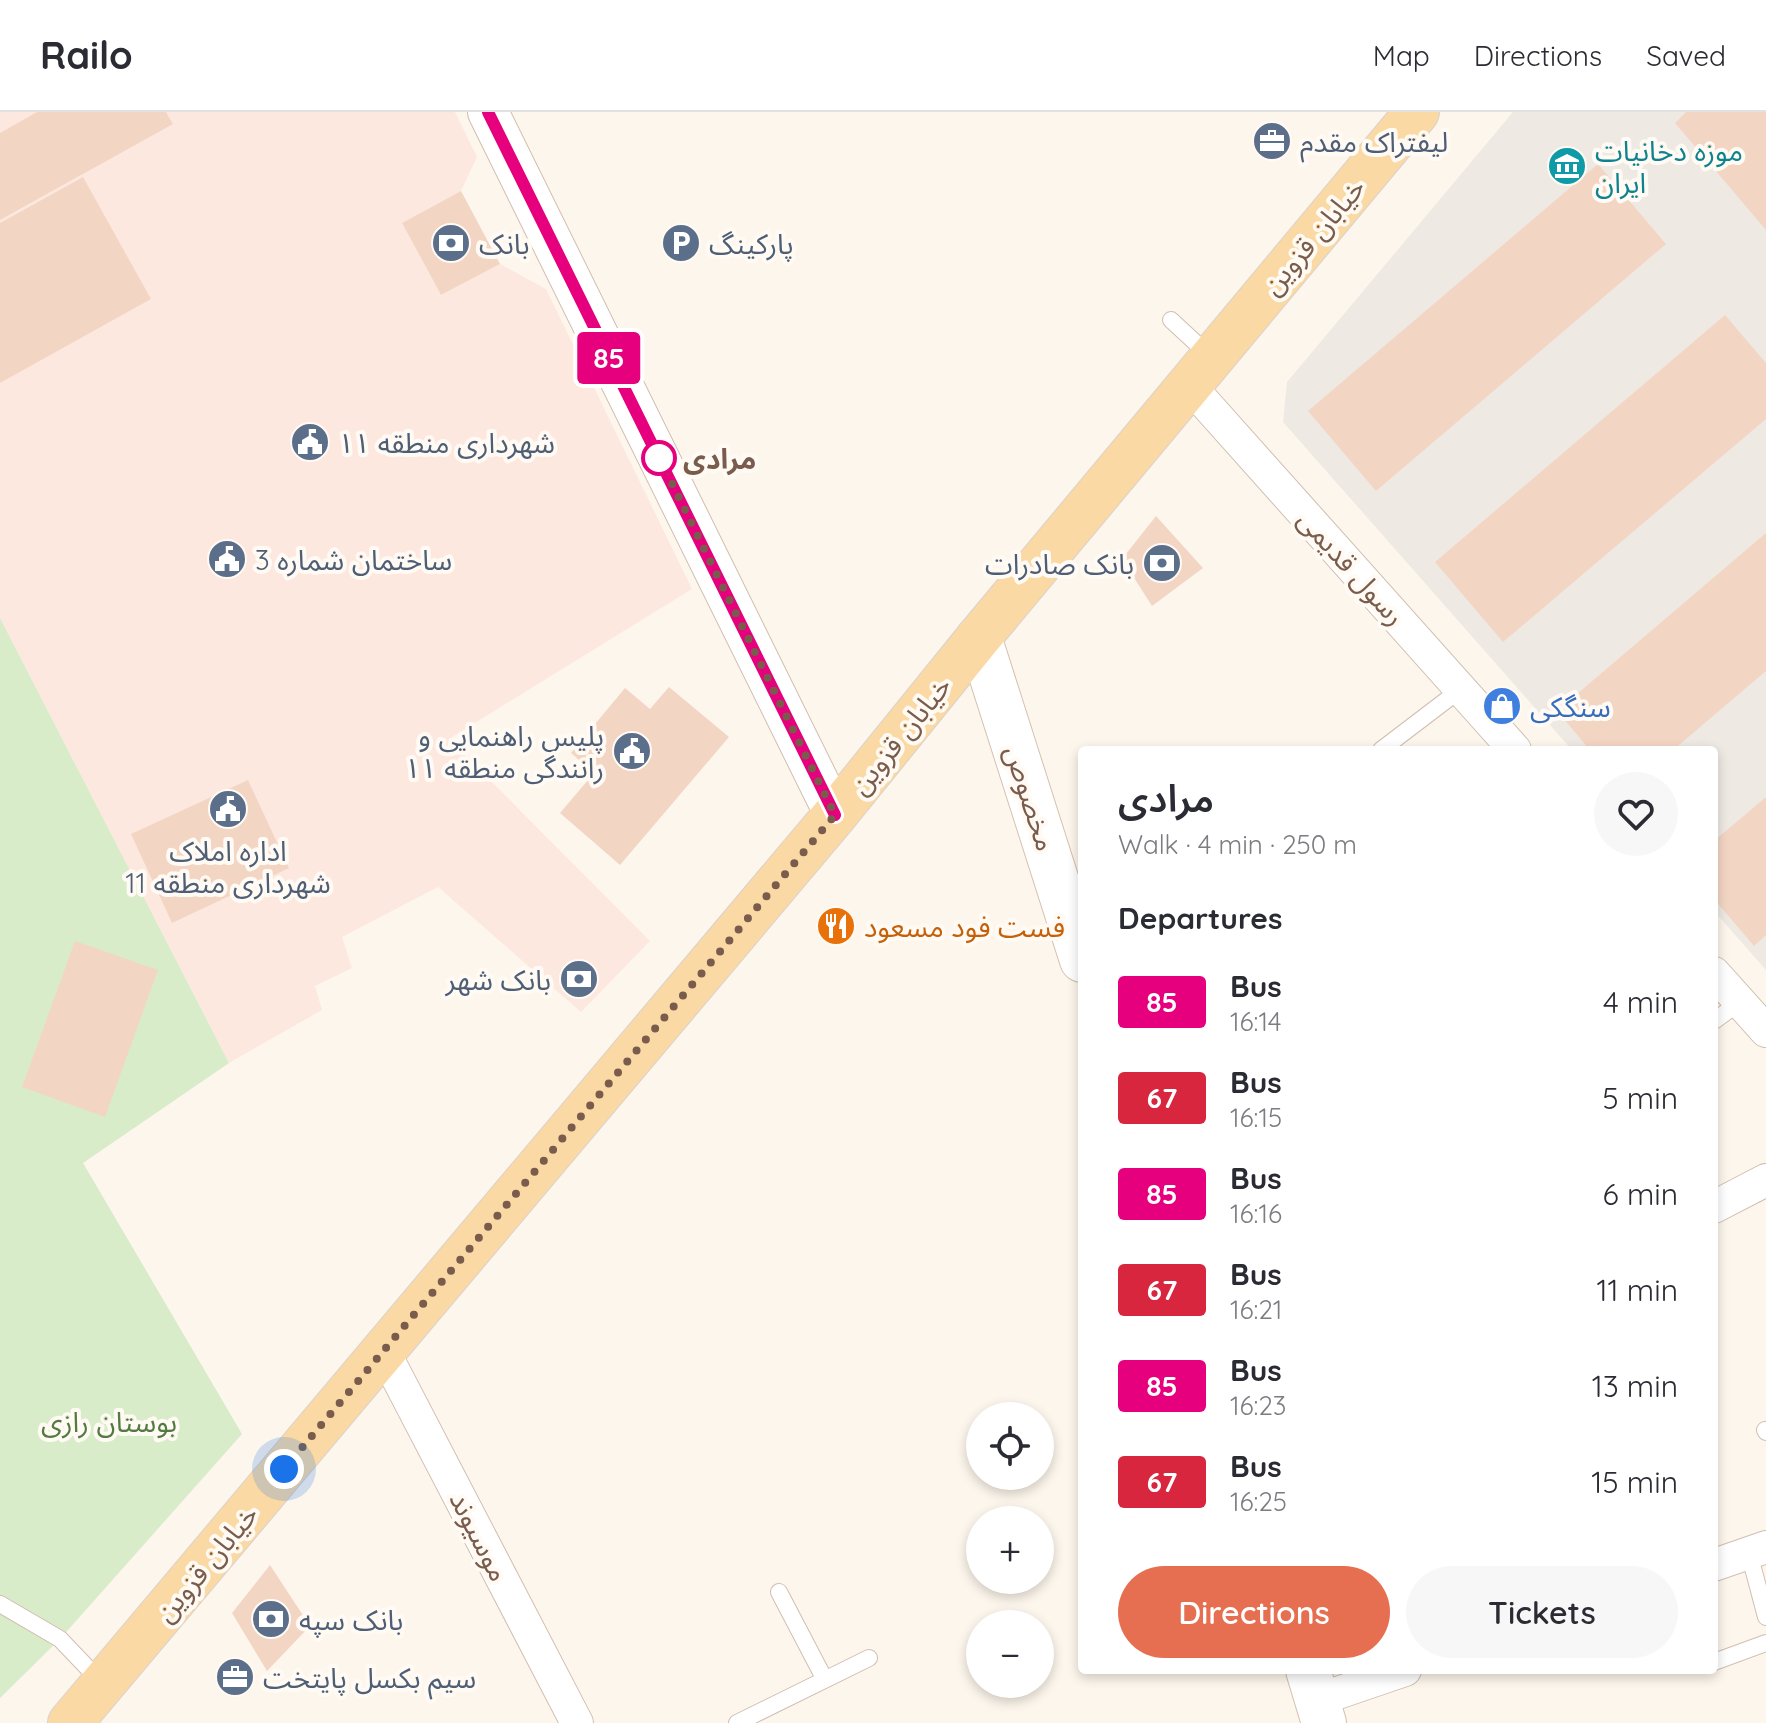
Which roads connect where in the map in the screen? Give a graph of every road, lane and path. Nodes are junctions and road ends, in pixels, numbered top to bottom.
1 (488, 112) edge
2 (1417, 112) edge
3 (1171, 320) dead end
4 (1200, 371) junction
5 (979, 637) junction
6 (1461, 689) junction
7 (1386, 746) edge
8 (1511, 746) edge
9 (835, 815) junction
10 (1078, 947) edge
11 (1718, 977) edge
12 (1740, 1002) junction
13 (1718, 1018) edge
14 (1766, 1031) edge
15 (1766, 1180) edge
16 (1718, 1205) edge
17 (383, 1350) junction
18 (1757, 1550) edge
19 (1718, 1564) edge
20 (779, 1592) dead end
21 (0, 1604) edge
22 (1766, 1617) edge
23 (1766, 1643) edge
24 (869, 1658) dead end
25 (1718, 1661) edge
26 (1392, 1674) edge
27 (824, 1678) junction
28 (104, 1685) junction
29 (1316, 1698) edge
30 (70, 1723) edge
31 (577, 1723) edge
32 (737, 1723) edge

1 - 9 street
2 - 4 main road, خیابان قزوین
3 - 4 lane
4 - 5 main road, خیابان قزوین
4 - 6 street, رسول قدیمی
5 - 9 main road, خیابان قزوین
5 - 10 main road, مخصوص
6 - 7 lane
6 - 8 street, رسول قدیمی
9 - 17 main road, خیابان قزوین
11 - 12 street
12 - 13 lane
12 - 14 street
15 - 16 street
17 - 28 main road, خیابان قزوین
17 - 31 street, موسیوند
18 - 19 street
18 - 22 lane
20 - 27 lane
21 - 28 lane
23 - 25 lane
24 - 27 lane
26 - 29 street
27 - 32 lane
28 - 30 main road, خیابان قزوین

